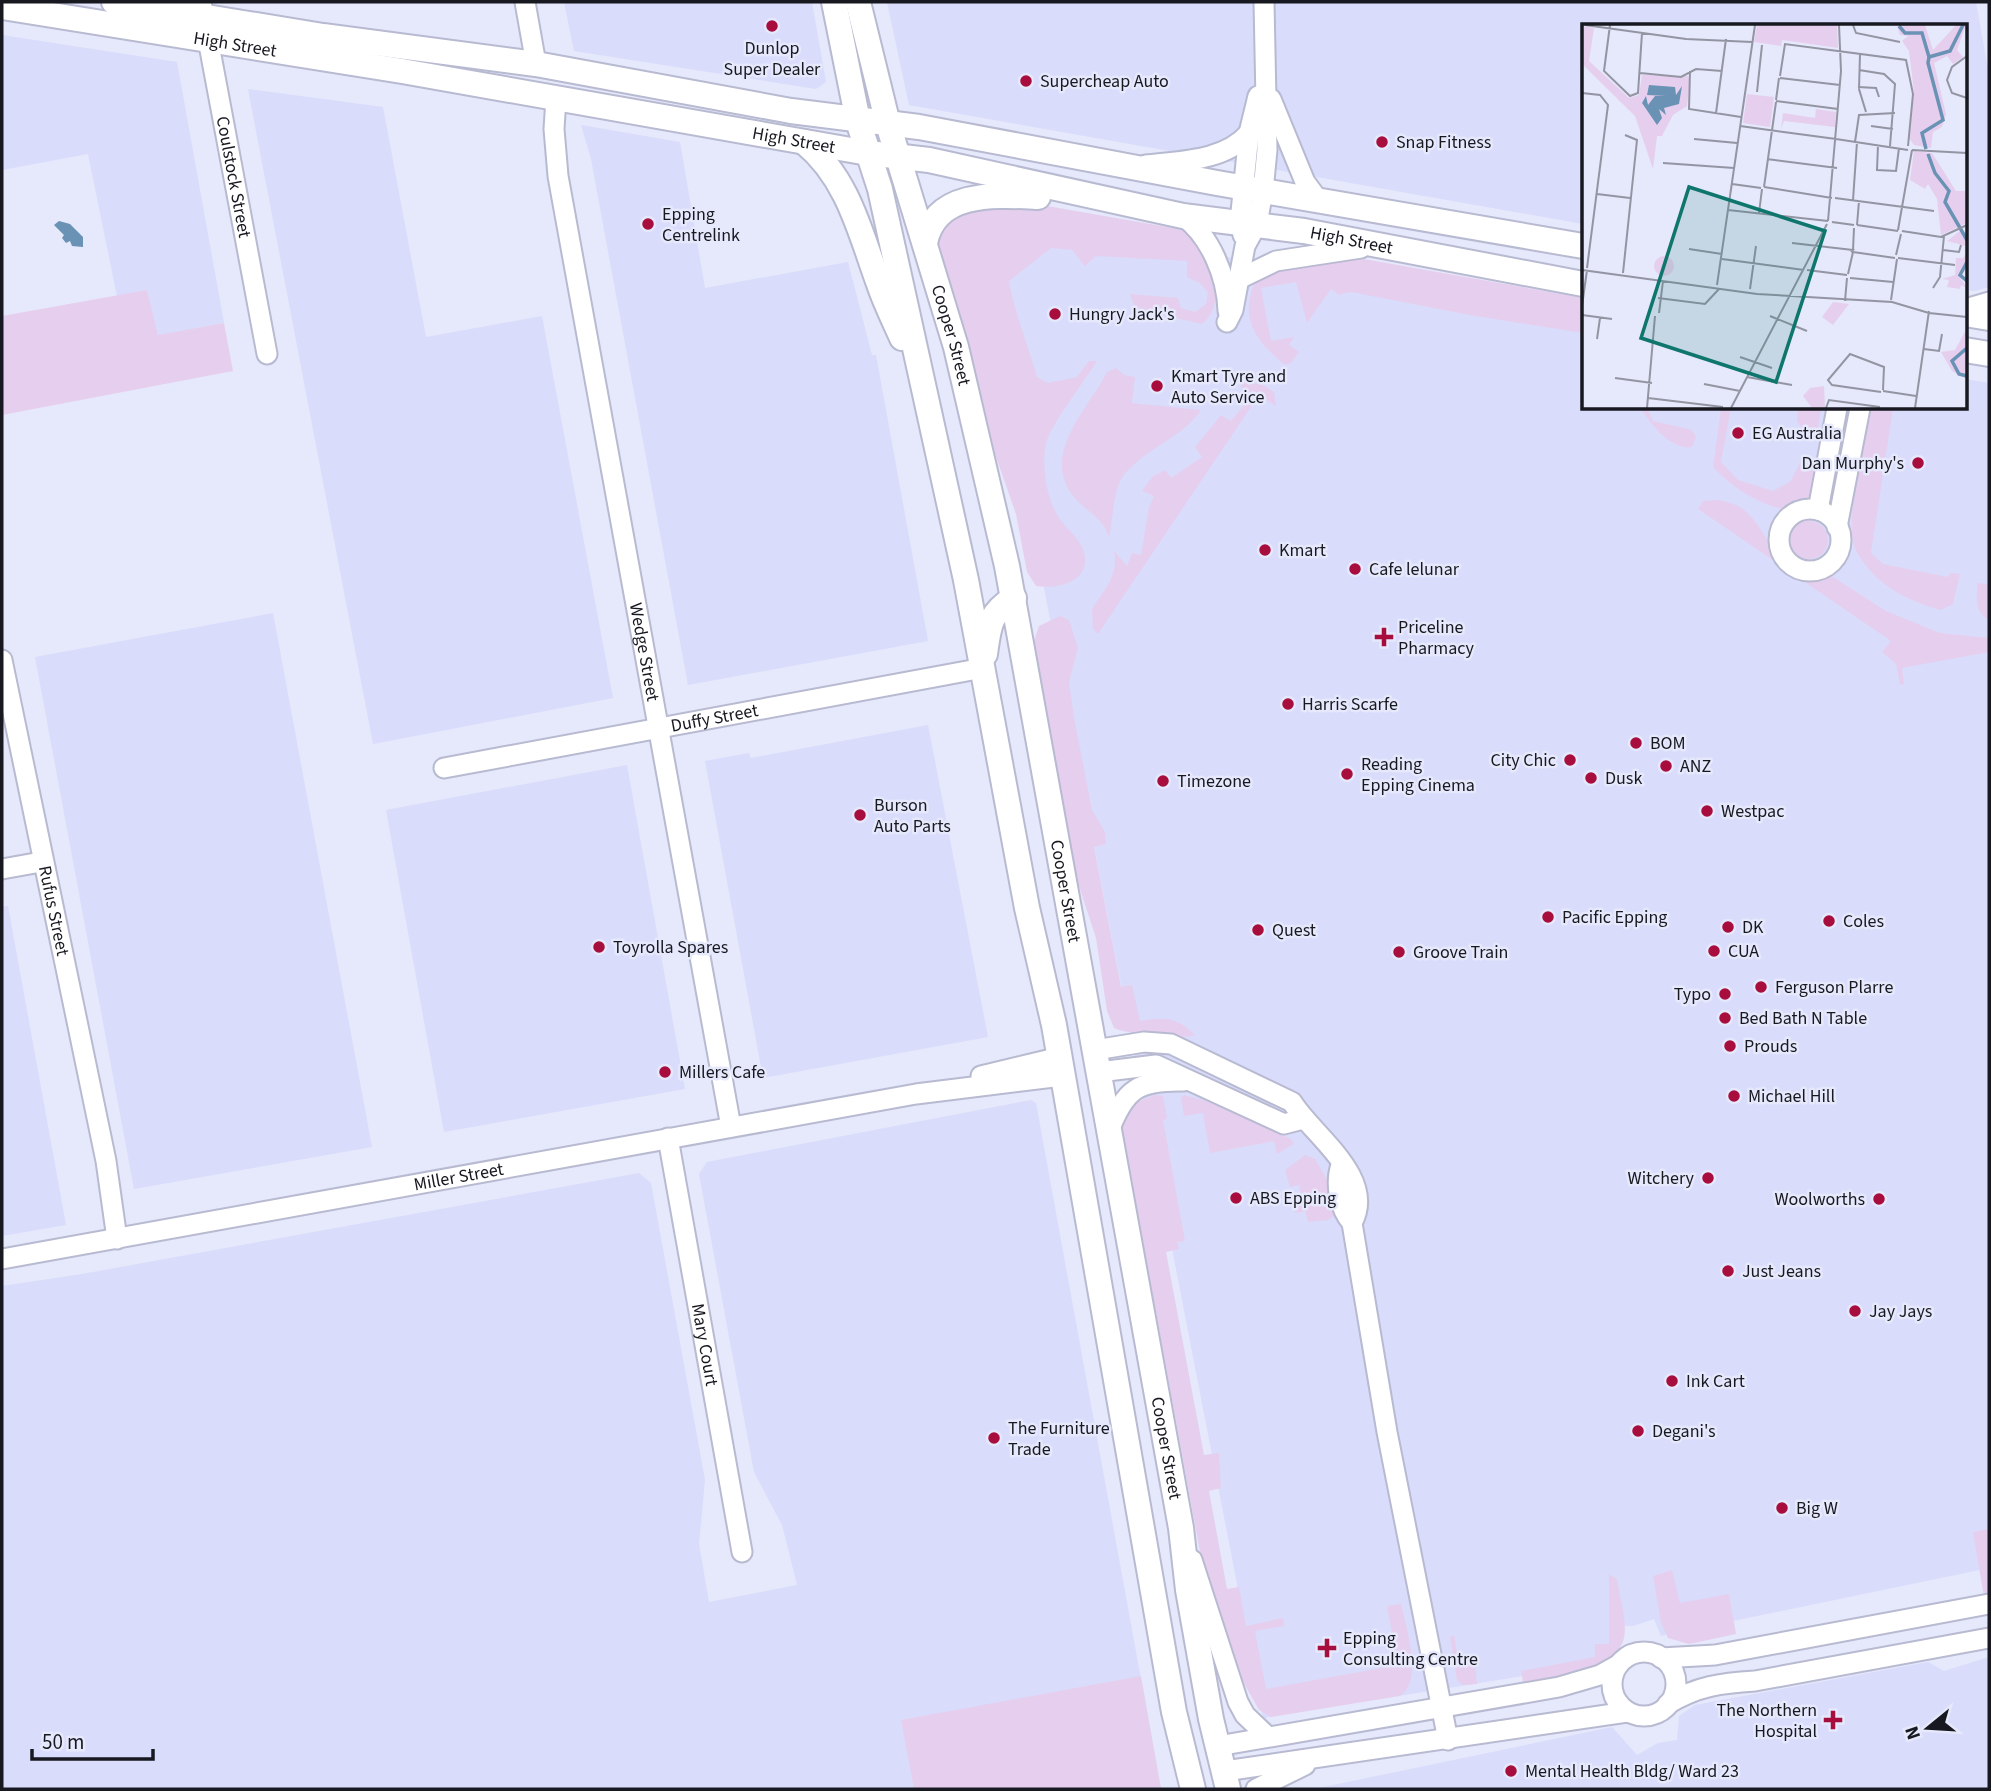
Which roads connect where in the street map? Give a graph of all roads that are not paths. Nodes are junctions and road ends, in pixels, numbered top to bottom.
1 (114, 2) edge
2 (525, 2) edge
3 (834, 2) edge
4 (858, 2) edge
5 (1264, 2) edge
6 (2, 7) edge
7 (203, 9) edge
8 (208, 41) junction
9 (536, 64) junction
10 (1264, 75) junction
11 (547, 96) junction
12 (858, 121) junction
13 (888, 124) junction
14 (1249, 133) junction
15 (804, 142) junction
16 (868, 153) junction
17 (899, 156) junction
18 (1132, 167) junction
19 (1253, 189) junction
20 (1105, 201) junction
21 (1319, 201) junction
22 (1183, 216) junction
23 (1248, 223) junction
24 (925, 243) junction
25 (1582, 246) edge
26 (1382, 247) junction
27 (1239, 279) junction
28 (1582, 284) edge
29 (1989, 302) edge
30 (1966, 312) edge
31 (1966, 312) edge
32 (1989, 318) edge
33 (1966, 350) edge
34 (267, 354) dead end
35 (1989, 354) edge
36 (927, 397) junction
37 (1837, 410) edge
38 (1860, 410) edge
39 (1818, 510) junction
40 (1837, 527) junction
41 (1014, 598) junction
42 (2, 660) edge
43 (983, 668) junction
44 (659, 728) junction
45 (444, 768) dead end
46 (41, 862) junction
47 (2, 869) edge
48 (1097, 1061) junction
49 (1061, 1066) junction
50 (1188, 1081) junction
51 (1303, 1119) junction
52 (731, 1127) junction
53 (1109, 1132) junction
54 (668, 1138) junction
55 (125, 1237) junction
56 (2, 1259) edge
57 (1181, 1528) junction
58 (742, 1552) dead end
59 (1989, 1605) edge
60 (1989, 1638) edge
61 (1661, 1658) junction
62 (1618, 1665) junction
63 (1668, 1704) junction
64 (1442, 1705) junction
65 (1627, 1712) junction
66 (1268, 1736) junction
67 (1448, 1740) junction
68 (1218, 1746) junction
69 (1183, 1753) junction
70 (1321, 1757) junction
71 (1227, 1780) edge
72 (1192, 1784) edge
73 (1256, 1789) edge

1 - 7 main road, High Street
2 - 9 street, Wedge Street
3 - 12 main road, Cooper Street
4 - 13 main road, Cooper Street
5 - 10 street
6 - 8 main road, High Street
7 - 8 street, Coulstock Street
7 - 9 main road, High Street
8 - 11 main road, High Street
8 - 34 street, Coulstock Street
9 - 11 main road, Wedge Street
9 - 12 main road, High Street
10 - 14 street
10 - 19 street
10 - 21 street
11 - 15 main road, High Street
11 - 44 street, Wedge Street
12 - 13 main road, High Street
12 - 16 main road, Cooper Street
13 - 17 main road, Cooper Street
13 - 18 main road, High Street
14 - 18 street
14 - 19 street
15 - 16 main road, High Street
15 - 36 main road
16 - 17 main road, High Street
16 - 36 main road, Cooper Street
17 - 20 main road, High Street
17 - 24 main road, Cooper Street
18 - 19 main road, High Street
19 - 21 main road, High Street
19 - 23 street
20 - 22 main road, High Street
20 - 24 main road
21 - 25 main road, High Street
22 - 23 main road, High Street
22 - 27 street
23 - 26 main road, High Street
23 - 27 street
24 - 41 main road, Cooper Street
26 - 27 street
26 - 28 main road, High Street
29 - 30 street
31 - 32 main road
33 - 35 main road
36 - 43 main road, Cooper Street
37 - 39 street
38 - 40 street
39 - 40 street
39 - 40 street
41 - 43 main road
41 - 48 main road, Cooper Street
42 - 46 street, Rufus Street
43 - 44 street, Duffy Street
43 - 49 main road, Cooper Street
44 - 45 street, Duffy Street
44 - 52 street, Wedge Street
46 - 47 street
46 - 55 street, Rufus Street
48 - 49 main road
48 - 50 street
48 - 51 street
48 - 53 main road, Cooper Street
49 - 52 street, Miller Street
49 - 69 main road, Cooper Street
50 - 51 street
50 - 53 street
51 - 64 street
52 - 54 street, Miller Street
53 - 57 main road, Cooper Street
54 - 55 street, Miller Street
54 - 58 street, Mary Court
55 - 56 street, Miller Street
57 - 66 street
57 - 68 main road, Cooper Street
59 - 61 street
60 - 63 street
61 - 62 street
61 - 63 street
62 - 64 street
62 - 65 street
63 - 65 street
64 - 66 street
64 - 67 street
65 - 67 street
66 - 68 street
67 - 70 street
68 - 69 main road
68 - 71 main road, Cooper Street
69 - 72 main road, Cooper Street
70 - 71 street
70 - 73 street
71 - 72 main road

